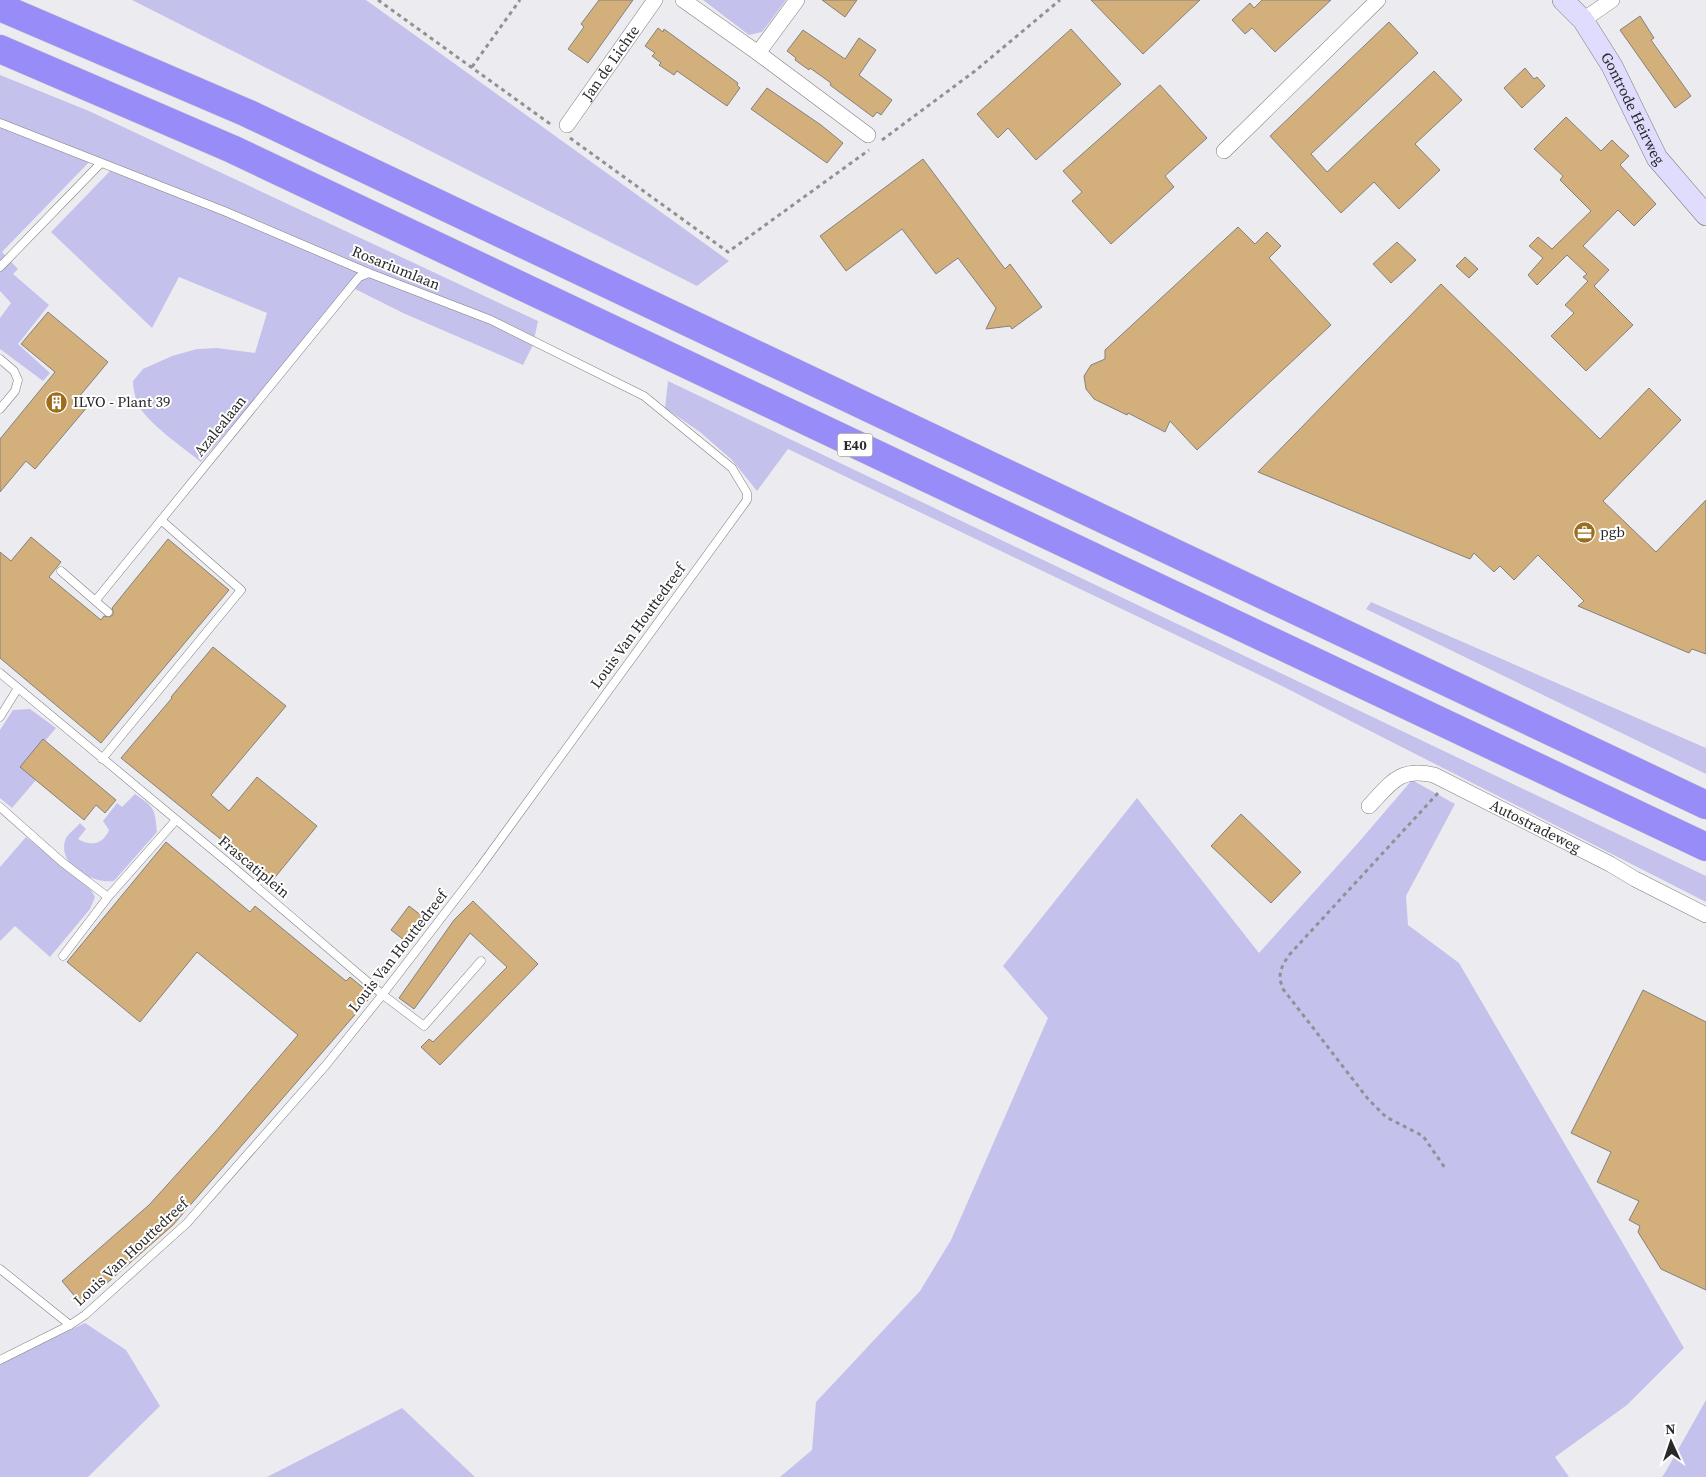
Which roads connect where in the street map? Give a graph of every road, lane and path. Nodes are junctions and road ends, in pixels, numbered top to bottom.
1 (378, 0) edge
2 (520, 0) edge
3 (655, 0) edge
4 (683, 0) edge
5 (797, 0) edge
6 (1060, 0) edge
7 (1378, 0) edge
8 (1563, 0) edge
9 (1612, 0) edge
10 (0, 7) edge
11 (1583, 20) junction
12 (0, 48) edge
13 (758, 53) junction
14 (472, 67) junction
15 (0, 123) edge
16 (561, 128) junction
17 (872, 142) junction
18 (1224, 151) dead end
19 (101, 162) junction
20 (1706, 215) edge
21 (0, 267) edge
22 (369, 272) junction
23 (0, 359) edge
24 (0, 409) edge
25 (747, 493) joint
26 (161, 520) junction
27 (62, 572) dead end
28 (96, 600) junction
29 (108, 612) dead end
30 (0, 673) edge
31 (18, 688) junction
32 (0, 717) edge
33 (102, 759) junction
34 (1442, 789) dead end
35 (1706, 805) edge
36 (1369, 806) dead end
37 (0, 807) edge
38 (176, 820) junction
39 (1706, 847) edge
40 (108, 896) junction
41 (1706, 915) edge
42 (63, 956) dead end
43 (480, 961) dead end
44 (383, 995) junction
45 (1445, 1168) dead end
46 (0, 1269) edge
47 (70, 1325) junction
48 (0, 1360) edge

1 - 14 path
2 - 14 path
3 - 16 street, Jan de Lichte
4 - 13 street
5 - 13 street
6 - 17 path
7 - 18 street
8 - 11 street, Gontrode Heirweg
9 - 11 street
10 - 35 highway, E40
11 - 20 street, Gontrode Heirweg
12 - 39 highway, E40
13 - 17 street
14 - 16 path
15 - 19 lane, Rosariumlaan
16 - 17 path
19 - 21 lane
19 - 22 lane, Rosariumlaan
22 - 25 lane, Rosariumlaan
22 - 26 lane, Azalealaan
23 - 24 lane
25 - 44 lane, Louis Van Houttedreef
26 - 28 lane, Azalealaan
26 - 33 lane
27 - 28 lane
28 - 29 lane
30 - 31 lane, Frascatiplein
31 - 32 lane
31 - 33 lane, Frascatiplein
33 - 38 lane, Frascatiplein
34 - 45 path
36 - 41 street, Autostradeweg
37 - 40 lane
38 - 40 lane
38 - 44 lane, Frascatiplein
40 - 42 lane
43 - 44 lane, Frascatiplein
44 - 47 lane, Louis Van Houttedreef
46 - 47 lane
47 - 48 lane, Louis Van Houttedreef

